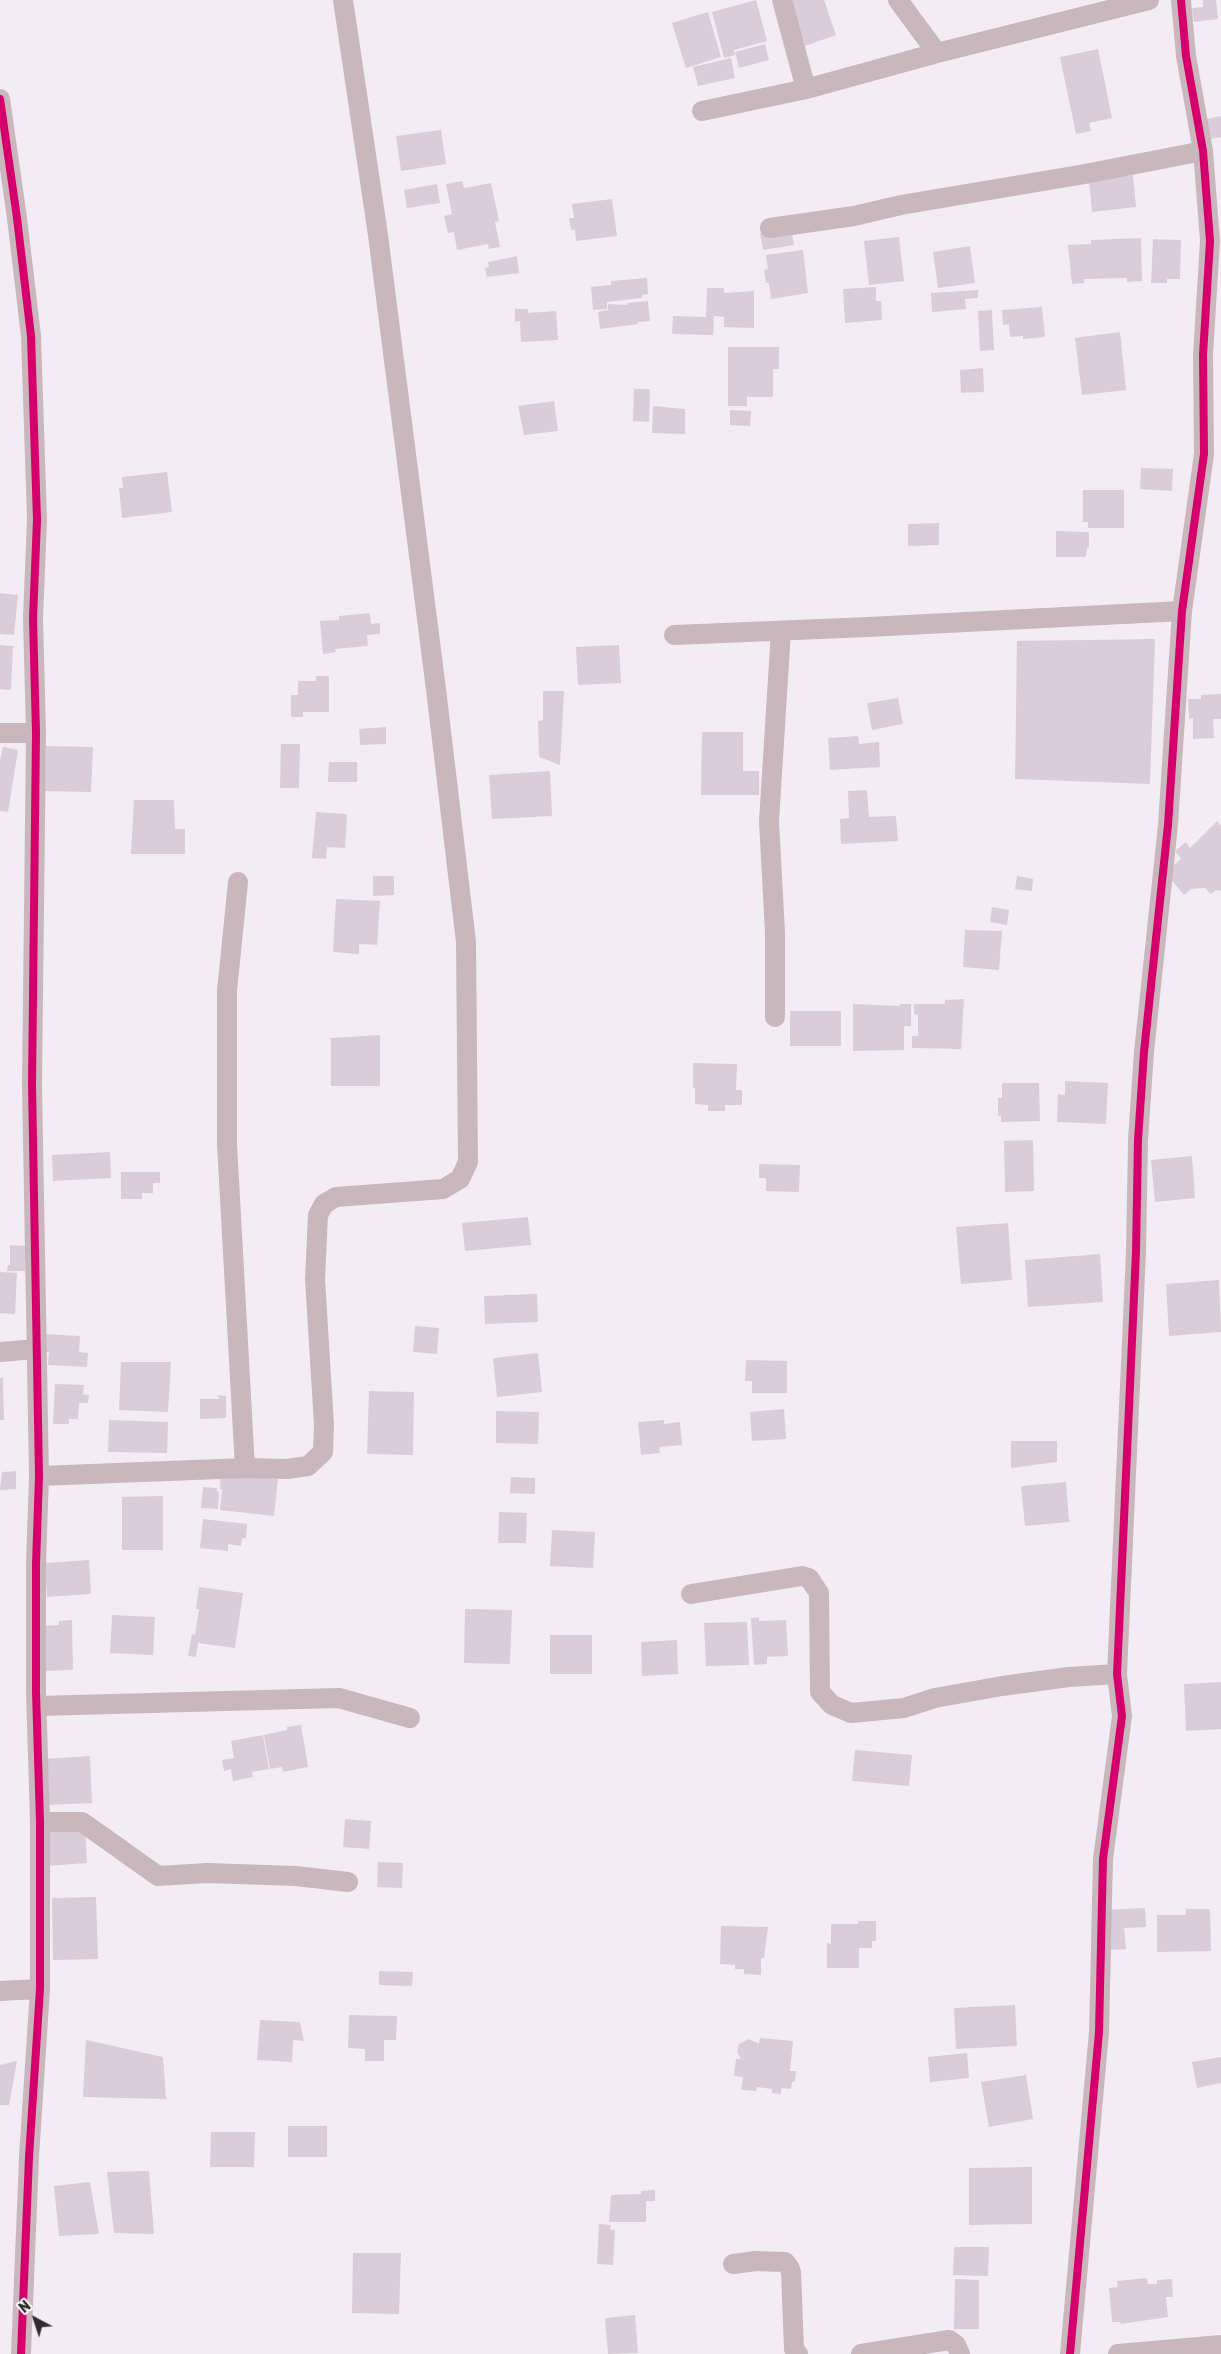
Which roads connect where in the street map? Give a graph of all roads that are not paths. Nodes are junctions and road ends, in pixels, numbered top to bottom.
1 (343, 0) edge
2 (782, 0) edge
3 (898, 0) edge
4 (1149, 0) edge
5 (1181, 0) edge
6 (937, 53) junction
7 (806, 89) junction
8 (0, 98) edge
9 (702, 110) dead end
10 (1202, 151) junction
11 (770, 228) dead end
12 (1182, 611) junction
13 (781, 631) junction
14 (674, 634) dead end
15 (36, 733) junction
16 (0, 734) edge
17 (238, 882) dead end
18 (775, 1017) dead end
19 (37, 1349) junction
20 (0, 1352) edge
21 (245, 1468) junction
22 (39, 1476) junction
23 (691, 1594) dead end
24 (1117, 1674) junction
25 (37, 1706) junction
26 (410, 1718) dead end
27 (40, 1822) junction
28 (348, 1882) dead end
29 (40, 1989) junction
30 (0, 1991) edge
31 (733, 2264) dead end
32 (1221, 2346) edge
33 (21, 2354) edge
34 (798, 2354) edge
35 (862, 2354) edge
36 (960, 2354) edge
37 (1070, 2354) edge
38 (1118, 2354) edge

1 - 21 street
2 - 7 street
3 - 6 street
4 - 6 street
5 - 10 street
6 - 7 street
7 - 9 street
8 - 15 street
10 - 11 street
10 - 12 street
12 - 13 street
12 - 24 street
13 - 14 street
13 - 18 street
15 - 16 street
15 - 19 street
17 - 21 street
19 - 20 street
19 - 22 street
21 - 22 street
22 - 25 street
23 - 24 street
24 - 37 street
25 - 26 street
25 - 27 street
27 - 28 street
27 - 29 street
29 - 30 street
29 - 33 street
31 - 34 street
32 - 38 street
35 - 36 street

